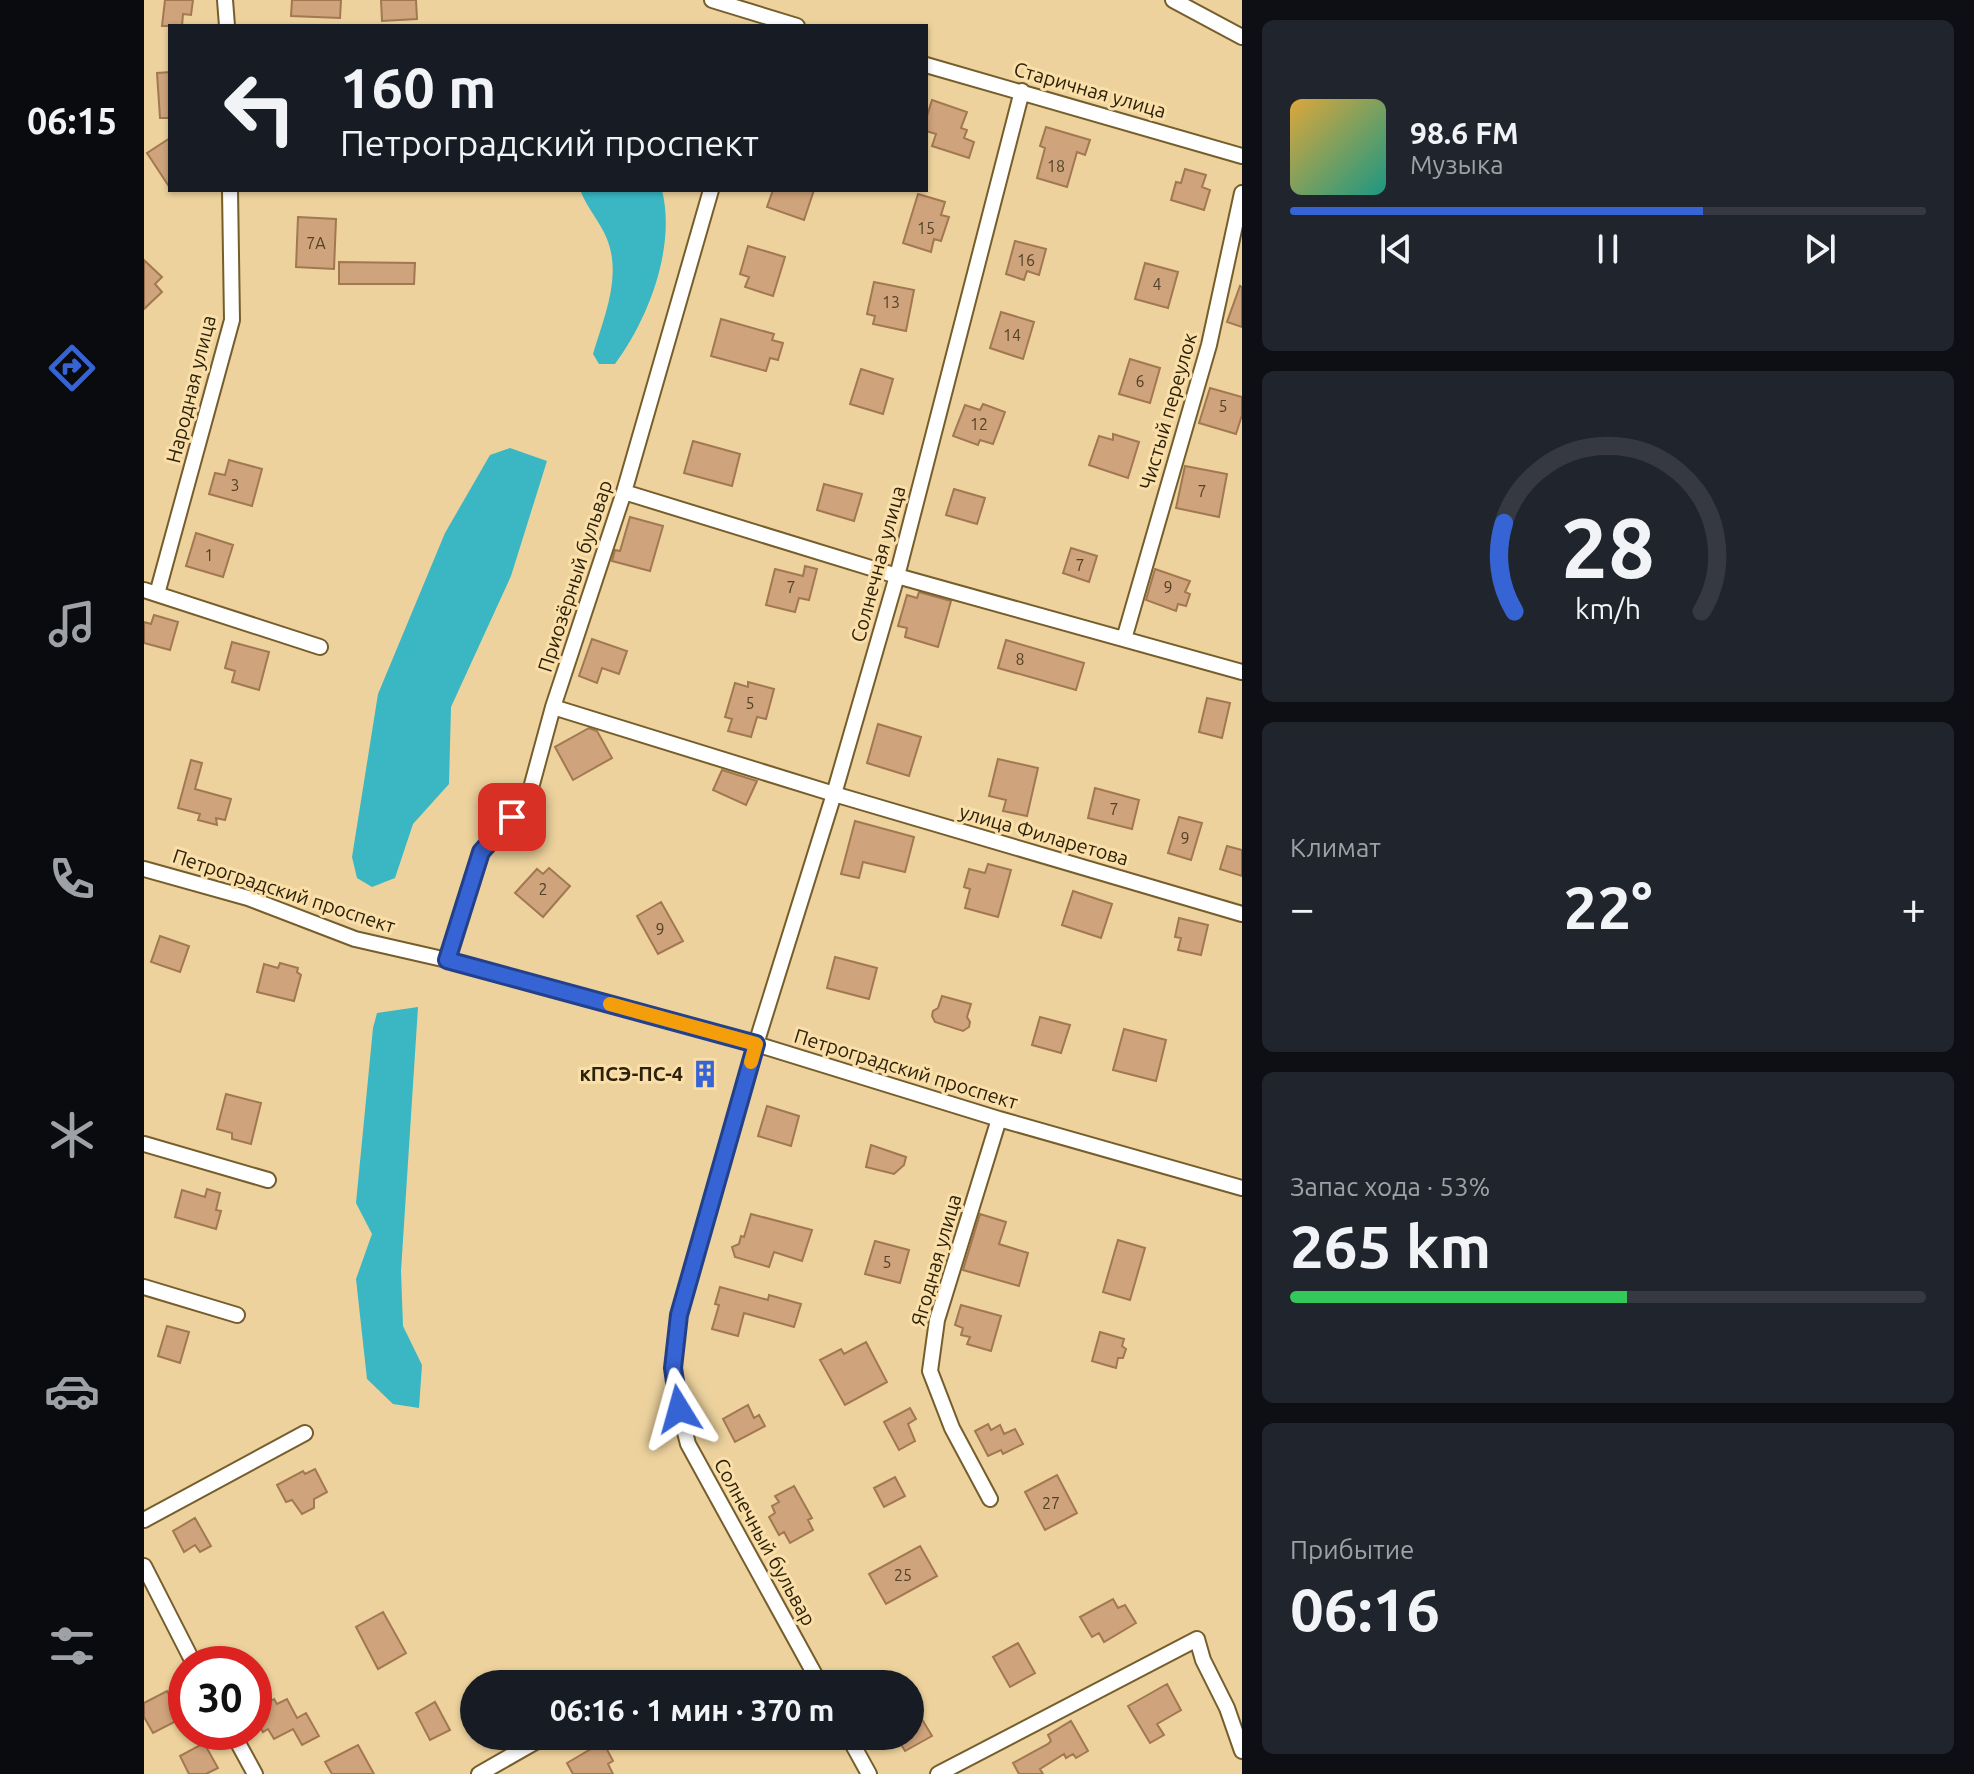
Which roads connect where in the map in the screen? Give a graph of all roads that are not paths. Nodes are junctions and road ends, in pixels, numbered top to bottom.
1 (225, 0) edge
2 (712, 0) edge
3 (1173, 0) edge
4 (751, 19) edge
5 (227, 24) edge
6 (784, 24) edge
7 (1242, 37) edge
8 (928, 66) edge
9 (1022, 91) junction
10 (1242, 156) edge
11 (230, 192) edge
12 (710, 192) edge
13 (1242, 193) edge
14 (624, 492) junction
15 (897, 576) junction
16 (151, 592) edge
17 (1124, 639) junction
18 (320, 647) dead end
19 (1242, 672) edge
20 (553, 707) junction
21 (834, 794) junction
22 (144, 869) edge
23 (1242, 914) edge
24 (447, 960) junction
25 (756, 1044) junction
26 (999, 1119) junction
27 (144, 1144) edge
28 (268, 1180) dead end
29 (1242, 1188) edge
30 (144, 1287) edge
31 (237, 1315) dead end
32 (305, 1433) dead end
33 (990, 1499) dead end
34 (144, 1520) edge
35 (144, 1566) edge
36 (185, 1646) edge
37 (812, 1670) edge
38 (242, 1750) edge
39 (521, 1750) edge
40 (856, 1750) edge
41 (1242, 1751) edge
42 (255, 1774) edge
43 (479, 1774) edge
44 (869, 1774) edge
45 (938, 1774) edge

1 - 5 street
2 - 4 street
3 - 7 street
4 - 6 street
8 - 9 street, Старичная улица
9 - 10 street, Старичная улица
9 - 15 street, Солнечная улица
11 - 16 street, Народная улица
12 - 14 street, Приозёрный бульвар
13 - 17 street, Чистый переулок
14 - 15 street
14 - 20 street, Приозёрный бульвар
15 - 17 street
15 - 21 street, Солнечная улица
16 - 18 street
17 - 19 street
20 - 21 street, улица Филаретова
20 - 24 street, Приозёрный бульвар
21 - 23 street, улица Филаретова
21 - 25 street, Солнечная улица
22 - 24 street, Петроградский проспект
24 - 25 street, Петроградский проспект
25 - 26 street, Петроградский проспект
25 - 37 street, Солнечный бульвар
26 - 29 street, Петроградский проспект
26 - 33 street, Ягодная улица
27 - 28 street
30 - 31 street
32 - 34 street
35 - 36 street
38 - 42 street
39 - 43 street
40 - 44 street
41 - 45 street

